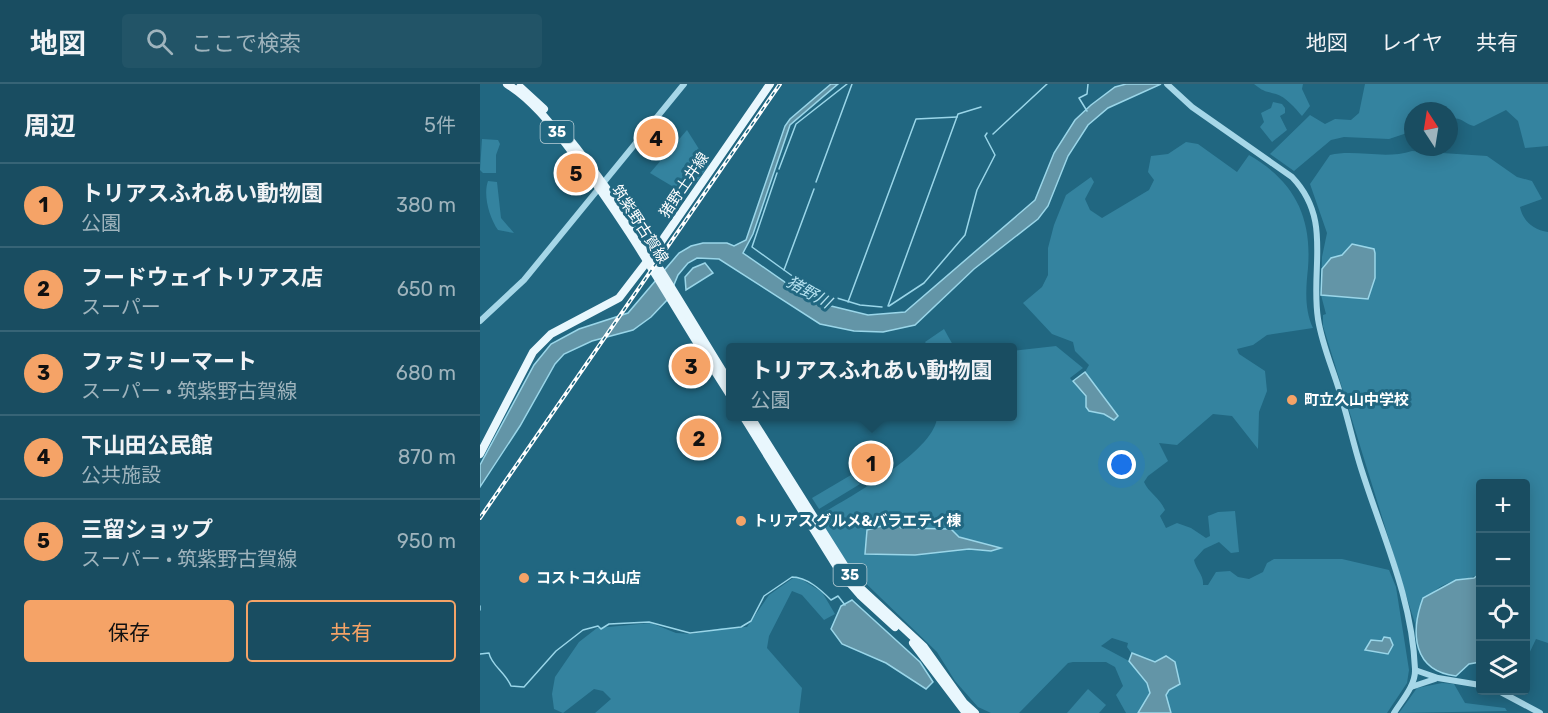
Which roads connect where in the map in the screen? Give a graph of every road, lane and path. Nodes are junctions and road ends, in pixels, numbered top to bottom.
1 (507, 84) edge
2 (516, 84) edge
3 (684, 84) edge
4 (770, 84) edge
5 (1167, 84) edge
6 (601, 184) junction
7 (650, 258) junction
8 (671, 293) junction
9 (480, 321) edge
10 (726, 377) edge
11 (726, 388) edge
12 (746, 421) edge
13 (753, 421) edge
14 (480, 454) edge
15 (1415, 670) junction
16 (1438, 678) junction
17 (1476, 684) edge
18 (1410, 687) junction
19 (1506, 695) edge
20 (966, 713) edge
21 (975, 713) edge
22 (1394, 713) edge
23 (1540, 713) edge

1 - 6 main road, 筑紫野古賀線 / 35
2 - 6 main road, 筑紫野古賀線 / 35
3 - 6 street
4 - 7 main road, 猪野土井線
5 - 15 street
6 - 7 main road, 筑紫野古賀線 / 35
6 - 9 street
7 - 8 main road, 筑紫野古賀線 / 35
7 - 14 main road, 猪野土井線
8 - 10 main road, 筑紫野古賀線 / 35
8 - 11 main road, 筑紫野古賀線 / 35
12 - 20 main road, 35
13 - 21 main road, 35
15 - 16 street
15 - 18 street
16 - 17 street
16 - 18 street
18 - 22 street
19 - 23 street

